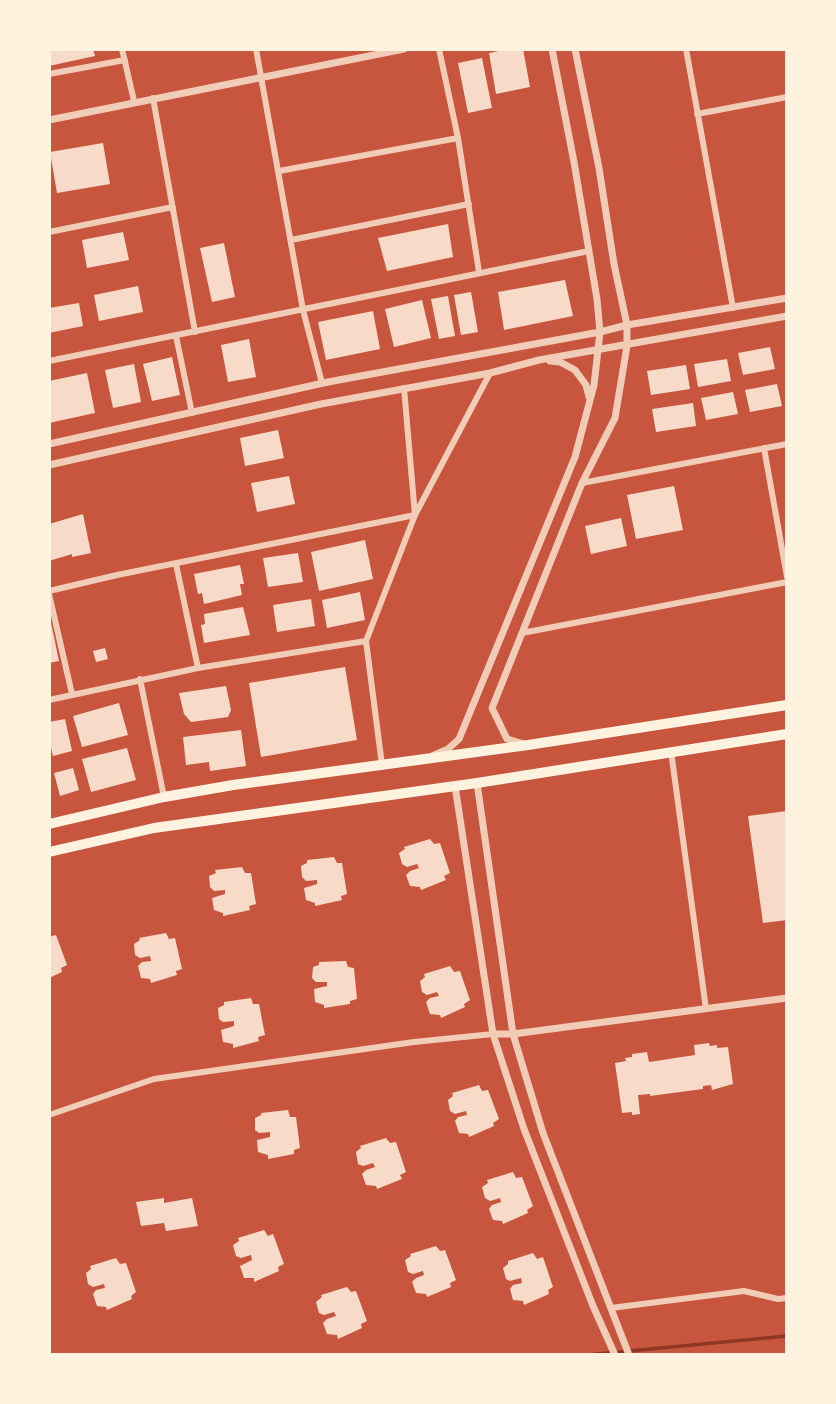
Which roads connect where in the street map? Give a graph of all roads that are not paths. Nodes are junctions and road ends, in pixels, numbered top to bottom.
1 (122, 49) edge
2 (256, 49) edge
3 (404, 49) edge
4 (439, 49) edge
5 (552, 49) edge
6 (575, 49) edge
7 (685, 49) edge
8 (125, 60) junction
9 (49, 74) edge
10 (262, 76) junction
11 (153, 97) junction
12 (787, 97) edge
13 (134, 102) junction
14 (697, 114) junction
15 (49, 120) edge
16 (458, 138) junction
17 (279, 171) junction
18 (469, 205) junction
19 (173, 207) junction
20 (49, 232) edge
21 (291, 240) junction
22 (589, 251) junction
23 (479, 272) junction
24 (787, 298) edge
25 (733, 308) junction
26 (303, 310) junction
27 (787, 316) edge
28 (627, 325) junction
29 (195, 332) junction
30 (600, 332) junction
31 (176, 336) junction
32 (627, 346) junction
33 (598, 350) junction
34 (49, 360) edge
35 (539, 360) junction
36 (490, 373) junction
37 (323, 383) junction
38 (404, 388) junction
39 (590, 400) junction
40 (192, 412) junction
41 (49, 444) edge
42 (787, 444) edge
43 (764, 448) junction
44 (49, 465) edge
45 (582, 483) junction
46 (415, 515) junction
47 (176, 564) junction
48 (787, 580) edge
49 (49, 592) edge
50 (522, 633) junction
51 (366, 641) junction
52 (198, 668) junction
53 (140, 679) junction
54 (72, 694) junction
55 (49, 700) edge
56 (787, 705) edge
57 (787, 734) edge
58 (528, 745) junction
59 (671, 751) junction
60 (426, 759) junction
61 (382, 765) junction
62 (477, 783) junction
63 (455, 786) junction
64 (164, 797) junction
65 (49, 824) edge
66 (49, 852) edge
67 (787, 998) edge
68 (706, 1009) junction
69 (493, 1034) junction
70 (513, 1034) junction
71 (49, 1115) edge
72 (787, 1298) edge
73 (611, 1308) junction
74 (615, 1355) edge
75 (629, 1355) edge

1 - 8 street
2 - 10 street
3 - 10 street
4 - 16 street
5 - 22 street
6 - 28 street
7 - 14 street
8 - 9 street
8 - 13 street
10 - 11 street
10 - 17 street
11 - 13 street
11 - 19 street
12 - 14 street
13 - 15 street
14 - 25 street
16 - 17 street
16 - 18 street
17 - 21 street
18 - 21 street
18 - 23 street
19 - 20 street
19 - 29 street
21 - 26 street
22 - 23 street
22 - 30 street
23 - 26 street
24 - 25 street
25 - 28 street
26 - 29 street
26 - 37 street
27 - 32 street
28 - 30 street
28 - 32 street
29 - 31 street
30 - 33 street
30 - 37 street
31 - 34 street
31 - 40 street
32 - 33 street
32 - 45 street
33 - 35 street
33 - 39 street
35 - 36 street
35 - 39 street
36 - 38 street
36 - 46 street
37 - 40 street
38 - 44 street
38 - 46 street
39 - 60 street
40 - 41 street
42 - 43 street
43 - 45 street
43 - 48 street
45 - 50 street
46 - 47 street
46 - 51 street
47 - 49 street
47 - 52 street
48 - 50 street
49 - 54 street
50 - 58 street
51 - 52 street
51 - 61 street
52 - 53 street
53 - 54 street
53 - 64 street
54 - 55 street
56 - 58 main road
57 - 59 main road
58 - 60 main road
59 - 62 main road
59 - 68 street
60 - 61 main road
61 - 64 main road
62 - 63 main road
62 - 70 street
63 - 66 main road
63 - 69 street
64 - 65 main road
67 - 68 street
68 - 70 street
69 - 70 street
69 - 71 street
69 - 74 street
70 - 73 street
72 - 73 street
73 - 75 street

